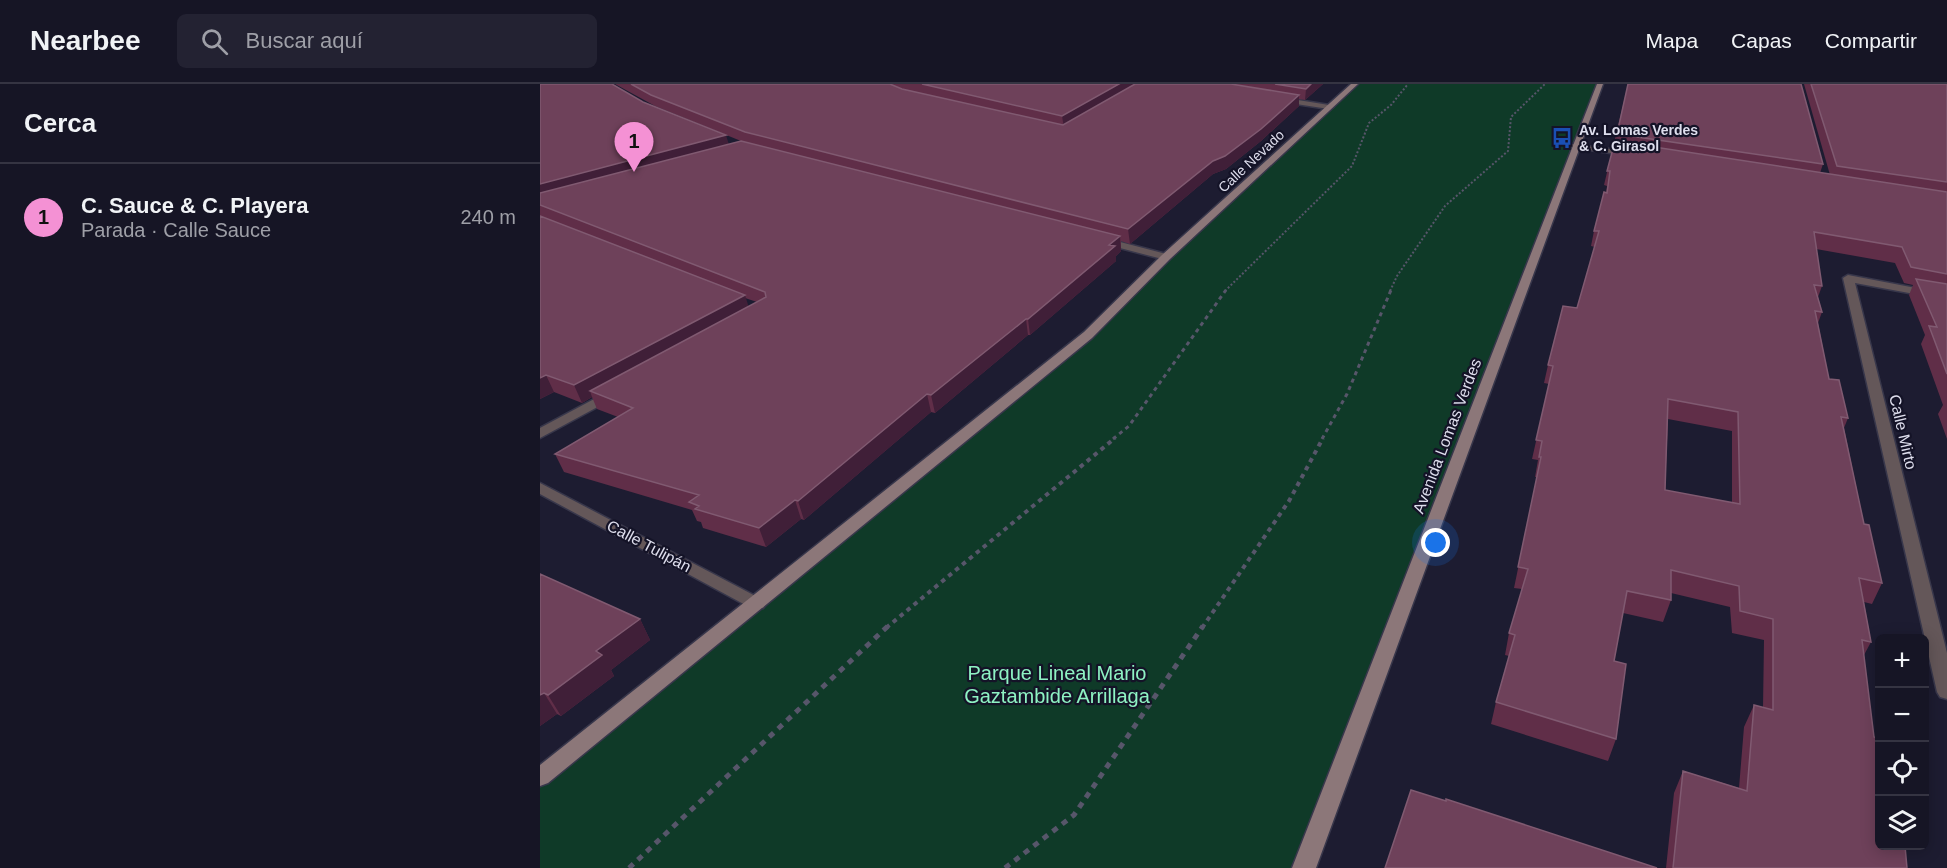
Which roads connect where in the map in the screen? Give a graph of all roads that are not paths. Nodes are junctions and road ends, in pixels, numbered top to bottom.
1 (1355, 84) edge
2 (1600, 84) edge
3 (1272, 98) edge
4 (1329, 107) junction
5 (1575, 146) junction
6 (1644, 156) edge
7 (1086, 237) edge
8 (1166, 257) junction
9 (1947, 297) edge
10 (621, 389) edge
11 (540, 434) edge
12 (540, 488) edge
13 (757, 604) junction
14 (1947, 692) edge
15 (540, 777) edge
16 (1304, 868) edge

1 - 4 street, Calle Nevado
2 - 5 street, Avenida Lomas Verdes
3 - 4 street
4 - 8 street, Calle Nevado
5 - 6 street
5 - 16 street, Avenida Lomas Verdes
7 - 8 street
8 - 13 street, Calle Nevado
9 - 14 street, Calle Mirto
10 - 11 street
12 - 13 street, Calle Tulipán
13 - 15 street, Calle Nevado

